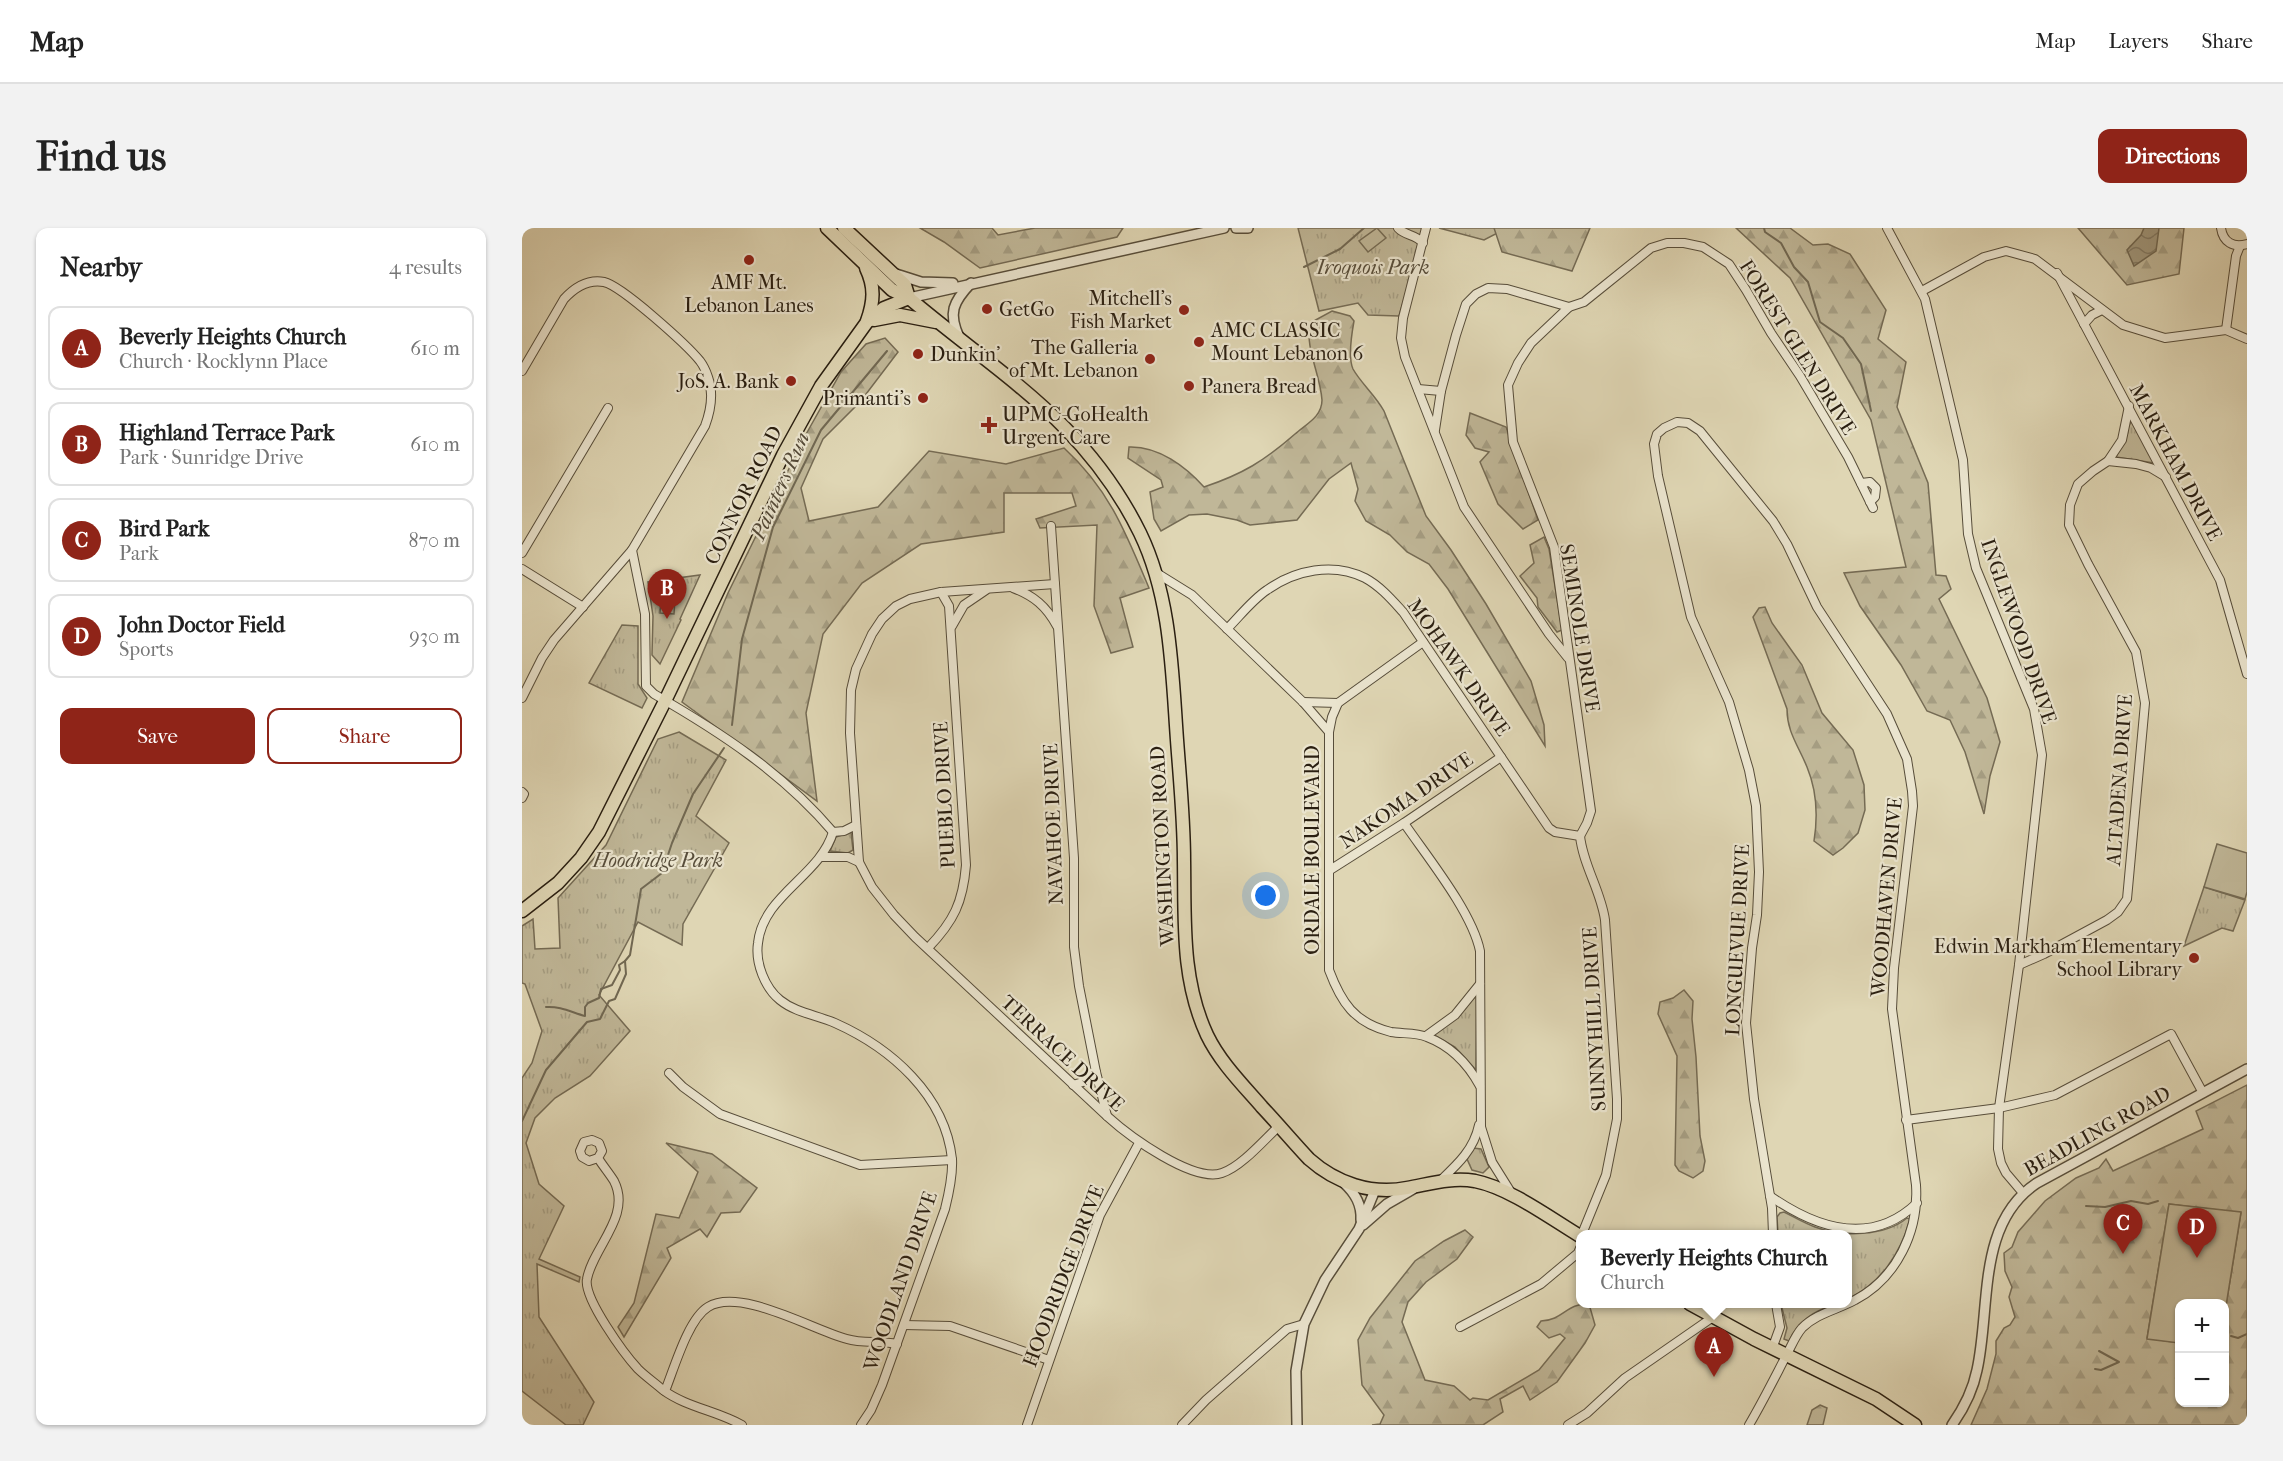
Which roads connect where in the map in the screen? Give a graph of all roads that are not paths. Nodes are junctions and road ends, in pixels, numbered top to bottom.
1 (827, 228) edge
2 (844, 228) edge
3 (1224, 228) edge
4 (1236, 228) edge
5 (1248, 228) edge
6 (1398, 228) edge
7 (1426, 228) edge
8 (1887, 228) edge
9 (2221, 228) edge
10 (1423, 243) junction
11 (2243, 245) edge
12 (866, 266) junction
13 (888, 270) junction
14 (2056, 273) junction
15 (970, 283) junction
16 (1922, 291) junction
17 (909, 298) junction
18 (1569, 307) junction
19 (2102, 310) junction
20 (867, 322) junction
21 (941, 324) junction
22 (2085, 324) junction
23 (2226, 330) junction
24 (959, 338) junction
25 (2247, 339) edge
26 (522, 371) edge
27 (1418, 389) junction
28 (1441, 391) junction
29 (2128, 406) junction
30 (609, 408) dead end
31 (1677, 422) joint
32 (1435, 431) junction
33 (2109, 461) junction
34 (2166, 477) junction
35 (1871, 505) dead end
36 (1051, 526) dead end
37 (632, 550) junction
38 (522, 553) edge
39 (522, 569) edge
40 (1155, 572) junction
41 (1055, 584) junction
42 (1012, 587) junction
43 (987, 590) junction
44 (941, 592) junction
45 (583, 607) junction
46 (1058, 628) junction
47 (951, 629) junction
48 (1227, 629) junction
49 (1422, 642) junction
50 (1569, 659) junction
51 (2247, 674) edge
52 (522, 698) edge
53 (665, 701) junction
54 (1303, 702) junction
55 (1338, 703) junction
56 (1329, 732) junction
57 (1501, 757) junction
58 (522, 792) edge
59 (522, 798) edge
60 (1404, 823) junction
61 (856, 825) junction
62 (833, 832) junction
63 (1580, 836) junction
64 (821, 857) junction
65 (859, 862) junction
66 (1330, 870) junction
67 (522, 911) edge
68 (928, 948) junction
69 (2019, 965) junction
70 (1480, 984) junction
71 (1426, 1036) junction
72 (2247, 1069) edge
73 (1096, 1072) junction
74 (669, 1073) dead end
75 (1073, 1085) junction
76 (1480, 1086) junction
77 (2202, 1093) junction
78 (1999, 1108) junction
79 (1108, 1117) junction
80 (1480, 1117) junction
81 (1906, 1120) junction
82 (1280, 1126) junction
83 (1138, 1143) junction
84 (598, 1158) dead end
85 (952, 1161) junction
86 (1341, 1180) junction
87 (1441, 1180) junction
88 (1416, 1186) junction
89 (1375, 1190) junction
90 (2023, 1193) junction
91 (1770, 1196) junction
92 (1514, 1197) junction
93 (1917, 1203) junction
94 (1359, 1229) junction
95 (1584, 1230) edge
96 (1773, 1230) edge
97 (1576, 1232) edge
98 (1576, 1254) edge
99 (1852, 1301) edge
100 (1697, 1308) edge
101 (1777, 1308) edge
102 (1837, 1308) edge
103 (1713, 1317) junction
104 (904, 1324) junction
105 (1304, 1324) junction
106 (1460, 1328) dead end
107 (897, 1344) junction
108 (1772, 1348) junction
109 (1786, 1356) junction
110 (1048, 1360) junction
111 (665, 1391) junction
112 (742, 1425) edge
113 (861, 1425) edge
114 (1027, 1425) edge
115 (1182, 1425) edge
116 (1297, 1425) edge
117 (1568, 1425) edge
118 (1749, 1425) edge
119 (1915, 1425) edge
120 (1952, 1425) edge

1 - 12 main road, WASHINGTON ROAD
2 - 13 main road, WASHINGTON ROAD
3 - 15 street
4 - 5 street
6 - 10 street
7 - 10 street
8 - 16 street, INGLEWOOD DRIVE
9 - 11 street
10 - 27 street
11 - 23 street
12 - 17 main road, WASHINGTON ROAD
12 - 20 main road
13 - 15 street
13 - 17 main road, WASHINGTON ROAD
14 - 16 street
14 - 19 street
14 - 22 street, MARKHAM DRIVE
15 - 17 street
15 - 24 street
16 - 69 street, INGLEWOOD DRIVE
17 - 20 main road, CONNOR ROAD
17 - 21 main road, WASHINGTON ROAD
18 - 28 street
18 - 35 street, FOREST GLEN DRIVE
18 - 50 street, SEMINOLE DRIVE
19 - 22 street
19 - 23 street
20 - 21 main road
20 - 53 main road, CONNOR ROAD
21 - 24 main road, WASHINGTON ROAD
22 - 29 street, MARKHAM DRIVE
23 - 25 street
24 - 40 main road, WASHINGTON ROAD
26 - 37 street
27 - 28 street
27 - 32 street
28 - 32 street
29 - 33 street, ALTADENA DRIVE
29 - 34 street, MARKHAM DRIVE
30 - 38 street
31 - 81 street, WOODHAVEN DRIVE
31 - 91 street, LONGUEVUE DRIVE
32 - 50 street
33 - 34 street
33 - 69 street, ALTADENA DRIVE
34 - 51 street, MARKHAM DRIVE
36 - 41 street, NAVAHOE DRIVE
37 - 45 street
37 - 53 street
39 - 45 street
40 - 48 street, ORDALE BOULEVARD
40 - 82 main road, WASHINGTON ROAD
41 - 42 street, TERRACE DRIVE
41 - 46 street, NAVAHOE DRIVE
42 - 43 street, TERRACE DRIVE
42 - 46 street
43 - 44 street, TERRACE DRIVE
43 - 47 street
44 - 47 street, PUEBLO DRIVE
44 - 61 street, TERRACE DRIVE
45 - 52 street
46 - 73 street, NAVAHOE DRIVE
47 - 68 street, PUEBLO DRIVE
48 - 49 street, MOHAWK DRIVE
48 - 54 street, ORDALE BOULEVARD
49 - 55 street
49 - 57 street, MOHAWK DRIVE
50 - 63 street, SEMINOLE DRIVE
53 - 62 street
53 - 67 main road, CONNOR ROAD
54 - 55 street
54 - 56 street, ORDALE BOULEVARD
55 - 56 street
56 - 66 street, ORDALE BOULEVARD
57 - 60 street, NAKOMA DRIVE
57 - 63 street, MOHAWK DRIVE
58 - 59 street
60 - 66 street, NAKOMA DRIVE
60 - 70 street
61 - 62 street
61 - 65 street, TERRACE DRIVE
62 - 64 street, WOODLAND DRIVE
63 - 95 street, SUNNYHILL DRIVE
64 - 65 street
64 - 85 street, WOODLAND DRIVE
65 - 68 street, TERRACE DRIVE
66 - 71 street, ORDALE BOULEVARD
68 - 75 street, TERRACE DRIVE
69 - 78 street, INGLEWOOD DRIVE
70 - 71 street
70 - 76 street
71 - 76 street, ORDALE BOULEVARD
72 - 77 street, BEADLING ROAD
73 - 75 street
73 - 79 street, NAVAHOE DRIVE
74 - 85 street
75 - 79 street, TERRACE DRIVE
76 - 80 street
77 - 78 street
77 - 90 street, BEADLING ROAD
78 - 81 street
78 - 90 street, INGLEWOOD DRIVE
79 - 83 street, TERRACE DRIVE
80 - 87 street
80 - 92 street
81 - 93 street, WOODHAVEN DRIVE
82 - 83 street, TERRACE DRIVE
82 - 86 main road, WASHINGTON ROAD
83 - 110 street, HOODRIDGE DRIVE
84 - 111 street
85 - 104 street, WOODLAND DRIVE
86 - 89 main road, WASHINGTON ROAD
86 - 94 street
87 - 88 main road, WASHINGTON ROAD
87 - 92 main road, WASHINGTON ROAD
88 - 89 main road, WASHINGTON ROAD
88 - 94 street
89 - 94 street
90 - 120 street, BEADLING ROAD
91 - 93 street
91 - 96 street, LONGUEVUE DRIVE
92 - 97 main road, WASHINGTON ROAD
93 - 99 street, WOODHAVEN DRIVE
94 - 105 street
98 - 106 street
100 - 103 main road
101 - 108 street
102 - 109 street, WOODHAVEN DRIVE
103 - 108 main road
103 - 117 street
104 - 107 street, WOODLAND DRIVE
104 - 110 street
105 - 115 street
105 - 116 street
107 - 111 street
107 - 113 street, WOODLAND DRIVE
108 - 109 main road
109 - 118 street, WOODHAVEN DRIVE
109 - 119 main road
110 - 114 street, HOODRIDGE DRIVE
111 - 112 street

